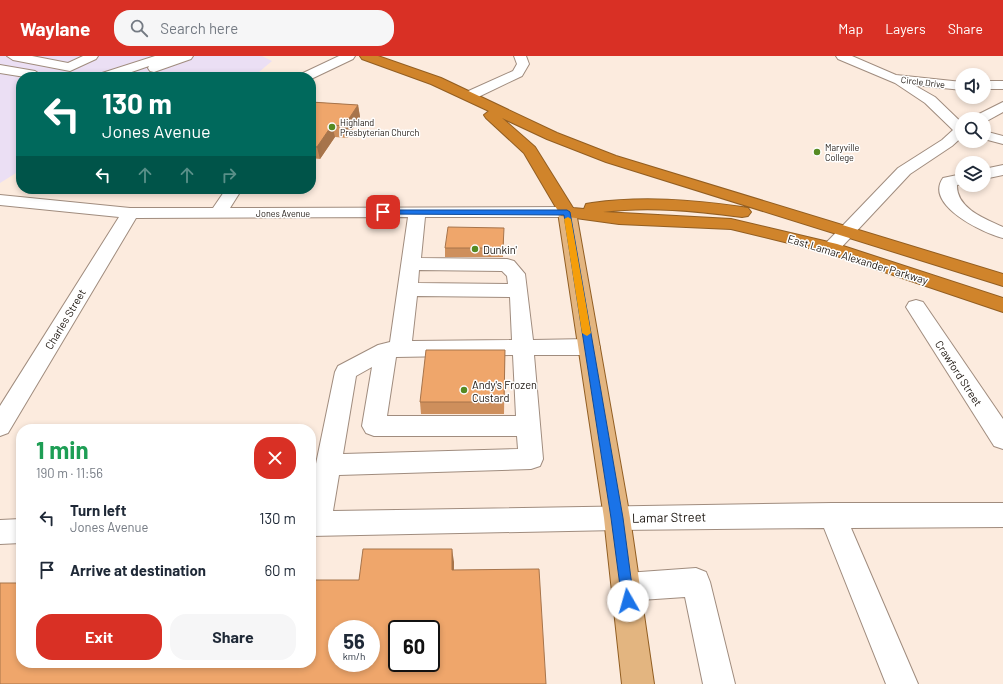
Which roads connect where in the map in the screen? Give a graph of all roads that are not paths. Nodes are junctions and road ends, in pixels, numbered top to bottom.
1 (13, 56) edge
2 (92, 56) edge
3 (167, 56) edge
4 (187, 56) edge
5 (349, 56) edge
6 (366, 56) edge
7 (520, 56) edge
8 (842, 56) edge
9 (45, 62) junction
10 (0, 69) edge
11 (30, 72) edge
12 (119, 72) edge
13 (142, 72) edge
14 (316, 72) edge
15 (16, 75) edge
16 (0, 77) edge
17 (16, 77) edge
18 (893, 79) junction
19 (955, 85) edge
20 (991, 85) edge
21 (1003, 85) edge
22 (469, 96) junction
23 (1003, 106) edge
24 (991, 113) edge
25 (955, 123) edge
26 (955, 136) edge
27 (991, 137) edge
28 (1003, 140) edge
29 (1003, 170) edge
30 (991, 173) edge
31 (955, 180) edge
32 (231, 194) edge
33 (0, 200) edge
34 (567, 212) junction
35 (130, 213) junction
36 (218, 213) junction
37 (417, 213) junction
38 (1003, 222) edge
39 (984, 226) junction
40 (846, 232) junction
41 (1003, 233) edge
42 (831, 248) junction
43 (410, 264) junction
44 (1003, 280) edge
45 (407, 289) junction
46 (519, 291) junction
47 (1003, 305) edge
48 (916, 307) dead end
49 (589, 347) junction
50 (522, 348) junction
51 (393, 349) junction
52 (0, 426) edge
53 (528, 426) junction
54 (1003, 439) edge
55 (328, 465) junction
56 (832, 515) junction
57 (316, 516) edge
58 (1003, 516) edge
59 (617, 518) junction
60 (316, 524) edge
61 (16, 531) edge
62 (0, 532) edge
63 (626, 587) junction
64 (638, 684) edge
65 (719, 684) edge
66 (902, 684) edge

1 - 9 street
2 - 9 street
3 - 12 street
4 - 13 street
5 - 14 street
6 - 22 highway, East Lamar Alexander Parkway
7 - 22 street
8 - 18 street, Circle Drive
9 - 11 street
10 - 15 street
16 - 17 street
18 - 19 street, Circle Drive
18 - 25 street
20 - 21 street
22 - 34 highway, East Lamar Alexander Parkway
22 - 40 highway, East Lamar Alexander Parkway
23 - 24 street
26 - 40 street
27 - 28 street
29 - 30 street
31 - 39 street
32 - 36 street
33 - 35 street, Jones Avenue
34 - 37 street, Jones Avenue
34 - 40 highway, East Lamar Alexander Parkway
34 - 42 highway, East Lamar Alexander Parkway
34 - 49 main road
35 - 36 street, Jones Avenue
35 - 52 street, Charles Street
36 - 37 street, Jones Avenue
37 - 43 street
38 - 39 street
39 - 41 street
40 - 42 street
40 - 44 highway, East Lamar Alexander Parkway
42 - 47 highway, East Lamar Alexander Parkway
43 - 45 street
43 - 46 street
45 - 46 street
45 - 51 street
46 - 50 street
48 - 54 street, Crawford Street
49 - 50 street
49 - 59 main road
50 - 51 street
50 - 53 street
51 - 53 street
51 - 55 street
53 - 55 street
55 - 57 street
56 - 58 street, Lamar Street
56 - 59 street, Lamar Street
56 - 66 street
59 - 60 street, Lamar Street
59 - 63 main road
61 - 62 street
63 - 64 main road
63 - 65 street

